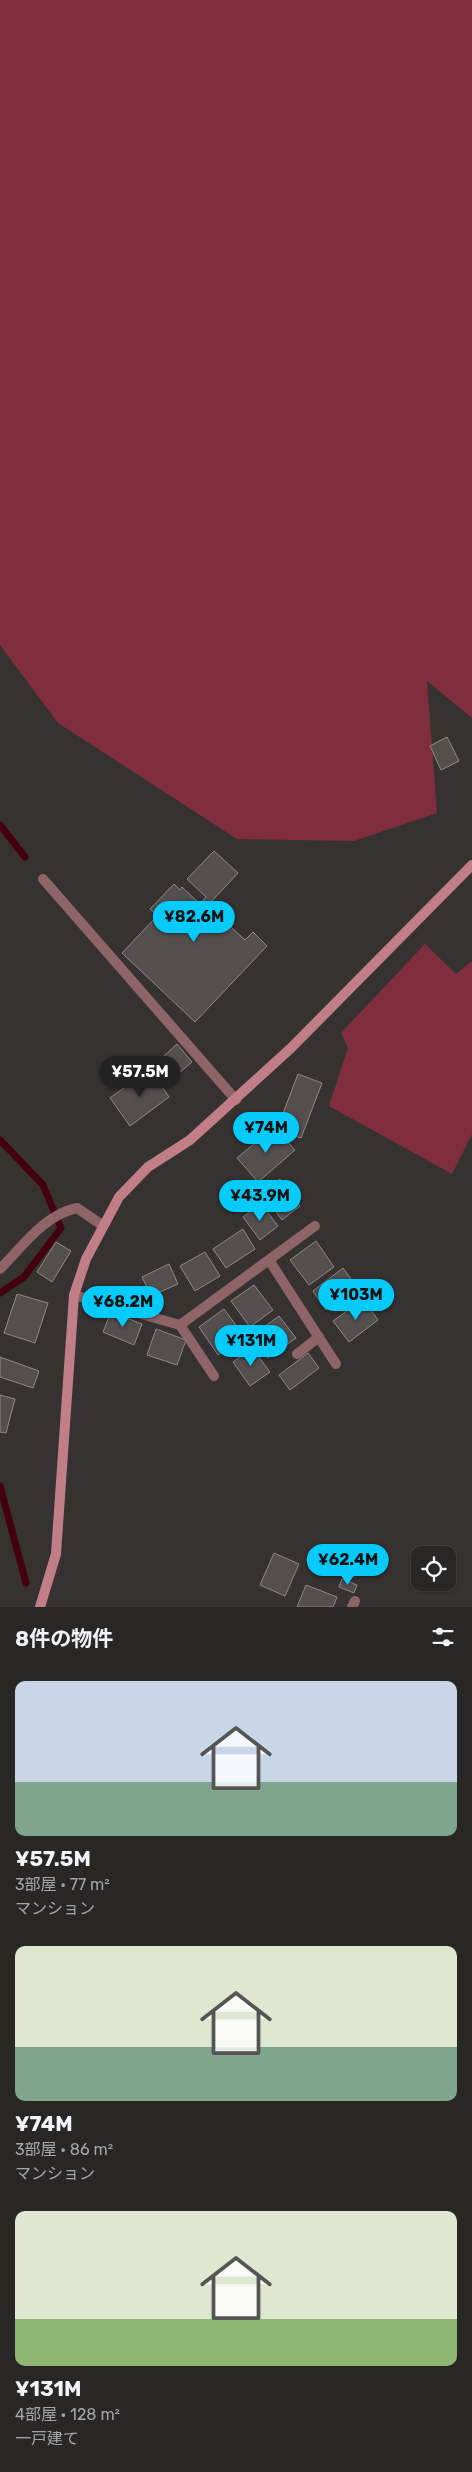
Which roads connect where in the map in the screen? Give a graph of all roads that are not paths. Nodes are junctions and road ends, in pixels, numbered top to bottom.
1 (472, 866) edge
2 (43, 879) dead end
3 (236, 1100) junction
4 (102, 1225) junction
5 (315, 1226) dead end
6 (269, 1260) junction
7 (0, 1270) edge
8 (74, 1295) junction
9 (180, 1325) junction
10 (319, 1337) junction
11 (297, 1354) dead end
12 (336, 1364) dead end
13 (214, 1376) dead end
14 (40, 1607) edge

1 - 3 street
2 - 3 street
3 - 4 street
4 - 7 street
4 - 8 street
5 - 6 street
6 - 9 street
6 - 10 street
8 - 9 street
8 - 14 street
9 - 13 street
10 - 11 street
10 - 12 street

